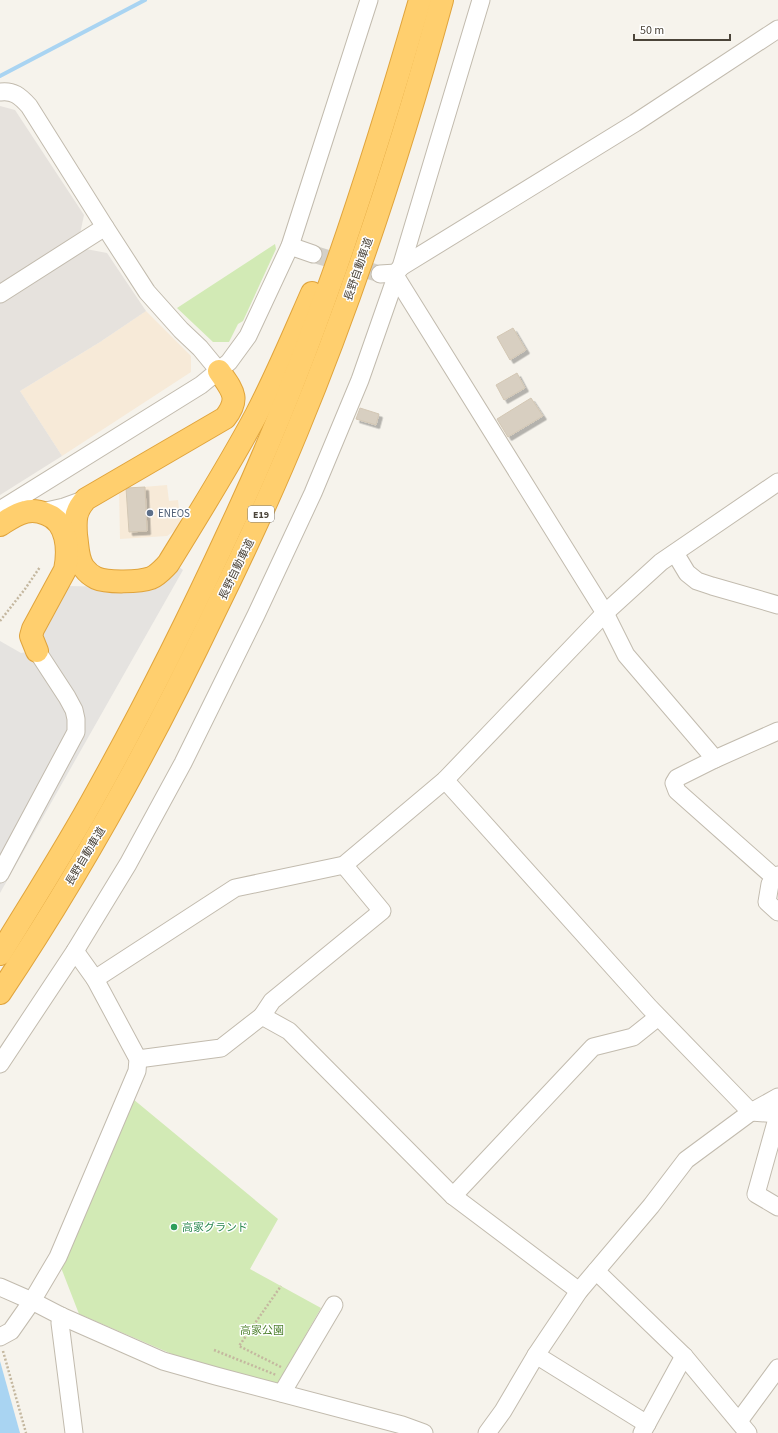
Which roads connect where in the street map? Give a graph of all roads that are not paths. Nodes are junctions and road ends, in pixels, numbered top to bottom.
1 (369, 0) edge
2 (420, 0) edge
3 (442, 0) edge
4 (481, 0) edge
5 (778, 29) edge
6 (400, 69) junction
7 (0, 92) edge
8 (105, 227) junction
9 (290, 246) junction
10 (313, 254) tunnel mouth
11 (393, 273) junction
12 (0, 294) edge
13 (219, 371) junction
14 (778, 482) edge
15 (86, 498) junction
16 (0, 510) edge
17 (42, 512) junction
18 (0, 525) edge
19 (674, 553) junction
20 (90, 574) junction
21 (56, 587) junction
22 (778, 605) edge
23 (605, 613) junction
24 (36, 651) joint
25 (778, 731) edge
26 (715, 759) junction
27 (445, 780) junction
28 (344, 865) junction
29 (0, 874) edge
30 (776, 876) edge
31 (778, 912) edge
32 (74, 951) junction
33 (0, 954) edge
34 (95, 979) junction
35 (0, 993) edge
36 (262, 1016) junction
37 (658, 1017) junction
38 (138, 1059) junction
39 (0, 1064) edge
40 (778, 1097) edge
41 (751, 1112) junction
42 (778, 1115) edge
43 (453, 1196) junction
44 (778, 1207) edge
45 (596, 1271) junction
46 (0, 1287) edge
47 (579, 1291) junction
48 (32, 1301) junction
49 (334, 1305) dead end
50 (61, 1316) junction
51 (2, 1340) edge
52 (536, 1355) junction
53 (684, 1356) junction
54 (778, 1368) edge
55 (282, 1393) junction
56 (743, 1427) edge
57 (645, 1429) edge
58 (74, 1433) edge
59 (424, 1433) edge
60 (487, 1433) edge

1 - 9 street
2 - 6 highway, 長野自動車道 / E19
3 - 35 highway, 長野自動車道 / E19
4 - 11 street
5 - 11 street
6 - 20 highway
6 - 33 highway, 長野自動車道 / E19
7 - 8 street
8 - 12 street
8 - 13 street
9 - 10 street
9 - 13 street
11 - 23 street
11 - 32 street
13 - 15 highway
13 - 16 street
14 - 19 street
15 - 17 street
15 - 20 highway
17 - 18 highway
17 - 21 highway
19 - 22 street
19 - 23 street
20 - 21 street
21 - 24 highway
23 - 26 street
23 - 27 street
24 - 29 street
25 - 26 street
26 - 30 street
27 - 28 street
27 - 37 street
28 - 34 street
28 - 36 street
30 - 31 street
32 - 34 street
32 - 39 street
34 - 38 street
36 - 38 street
36 - 43 street
37 - 41 street
37 - 43 street
38 - 48 street
40 - 41 street
41 - 42 street
41 - 45 street
42 - 44 street
43 - 47 street
45 - 47 street
45 - 53 street
46 - 48 street
47 - 52 street
48 - 50 street
48 - 51 street
49 - 55 street
50 - 55 street
50 - 58 street
52 - 57 street
52 - 60 street
53 - 56 street
53 - 57 street
54 - 56 street
55 - 59 street

